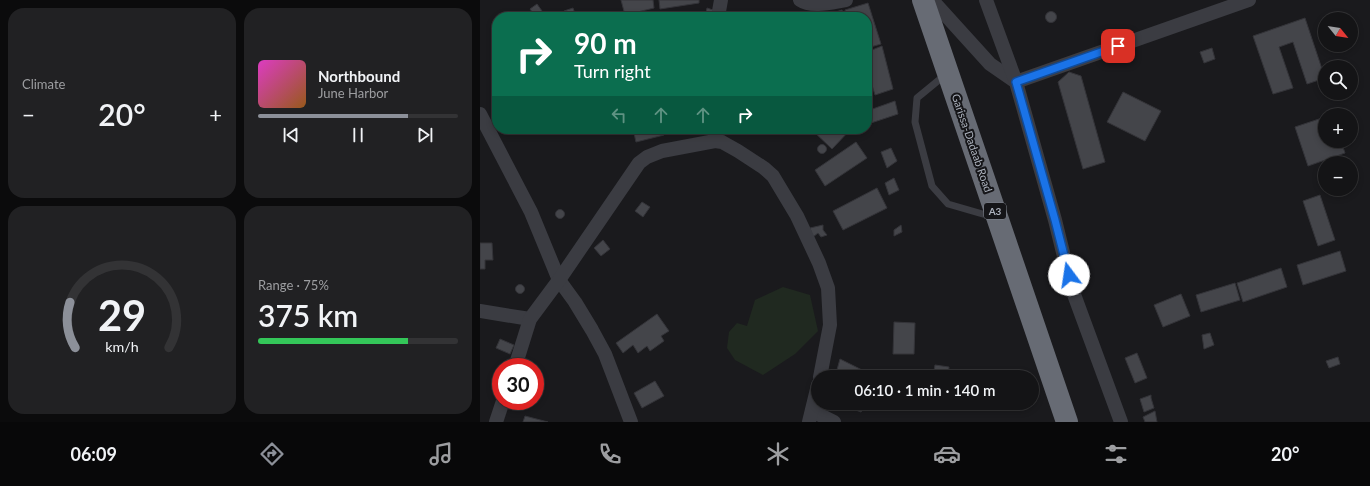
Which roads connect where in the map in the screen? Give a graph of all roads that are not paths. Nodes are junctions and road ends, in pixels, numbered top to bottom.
1 (721, 0) edge
2 (800, 0) edge
3 (846, 0) edge
4 (924, 0) edge
5 (932, 0) edge
6 (986, 0) edge
7 (1249, 0) edge
8 (719, 12) edge
9 (948, 72) junction
10 (1016, 82) junction
11 (480, 114) edge
12 (708, 136) edge
13 (998, 218) junction
14 (559, 280) junction
15 (480, 311) edge
16 (530, 319) junction
17 (517, 358) edge
18 (821, 370) edge
19 (500, 410) edge
20 (811, 417) edge
21 (496, 422) edge
22 (631, 422) edge
23 (834, 422) edge
24 (1067, 422) edge
25 (1121, 422) edge

1 - 8 street
2 - 3 street
4 - 9 highway, Garissa-Dadaab Road / A3
5 - 10 street
6 - 10 street
7 - 10 street
9 - 13 highway, Garissa-Dadaab Road / A3
9 - 13 lane
10 - 25 street
11 - 14 street
12 - 14 street
12 - 18 street
13 - 24 highway, Garissa-Dadaab Road / A3
14 - 16 street
14 - 22 street
15 - 16 street
16 - 17 street
19 - 21 street
20 - 23 street

